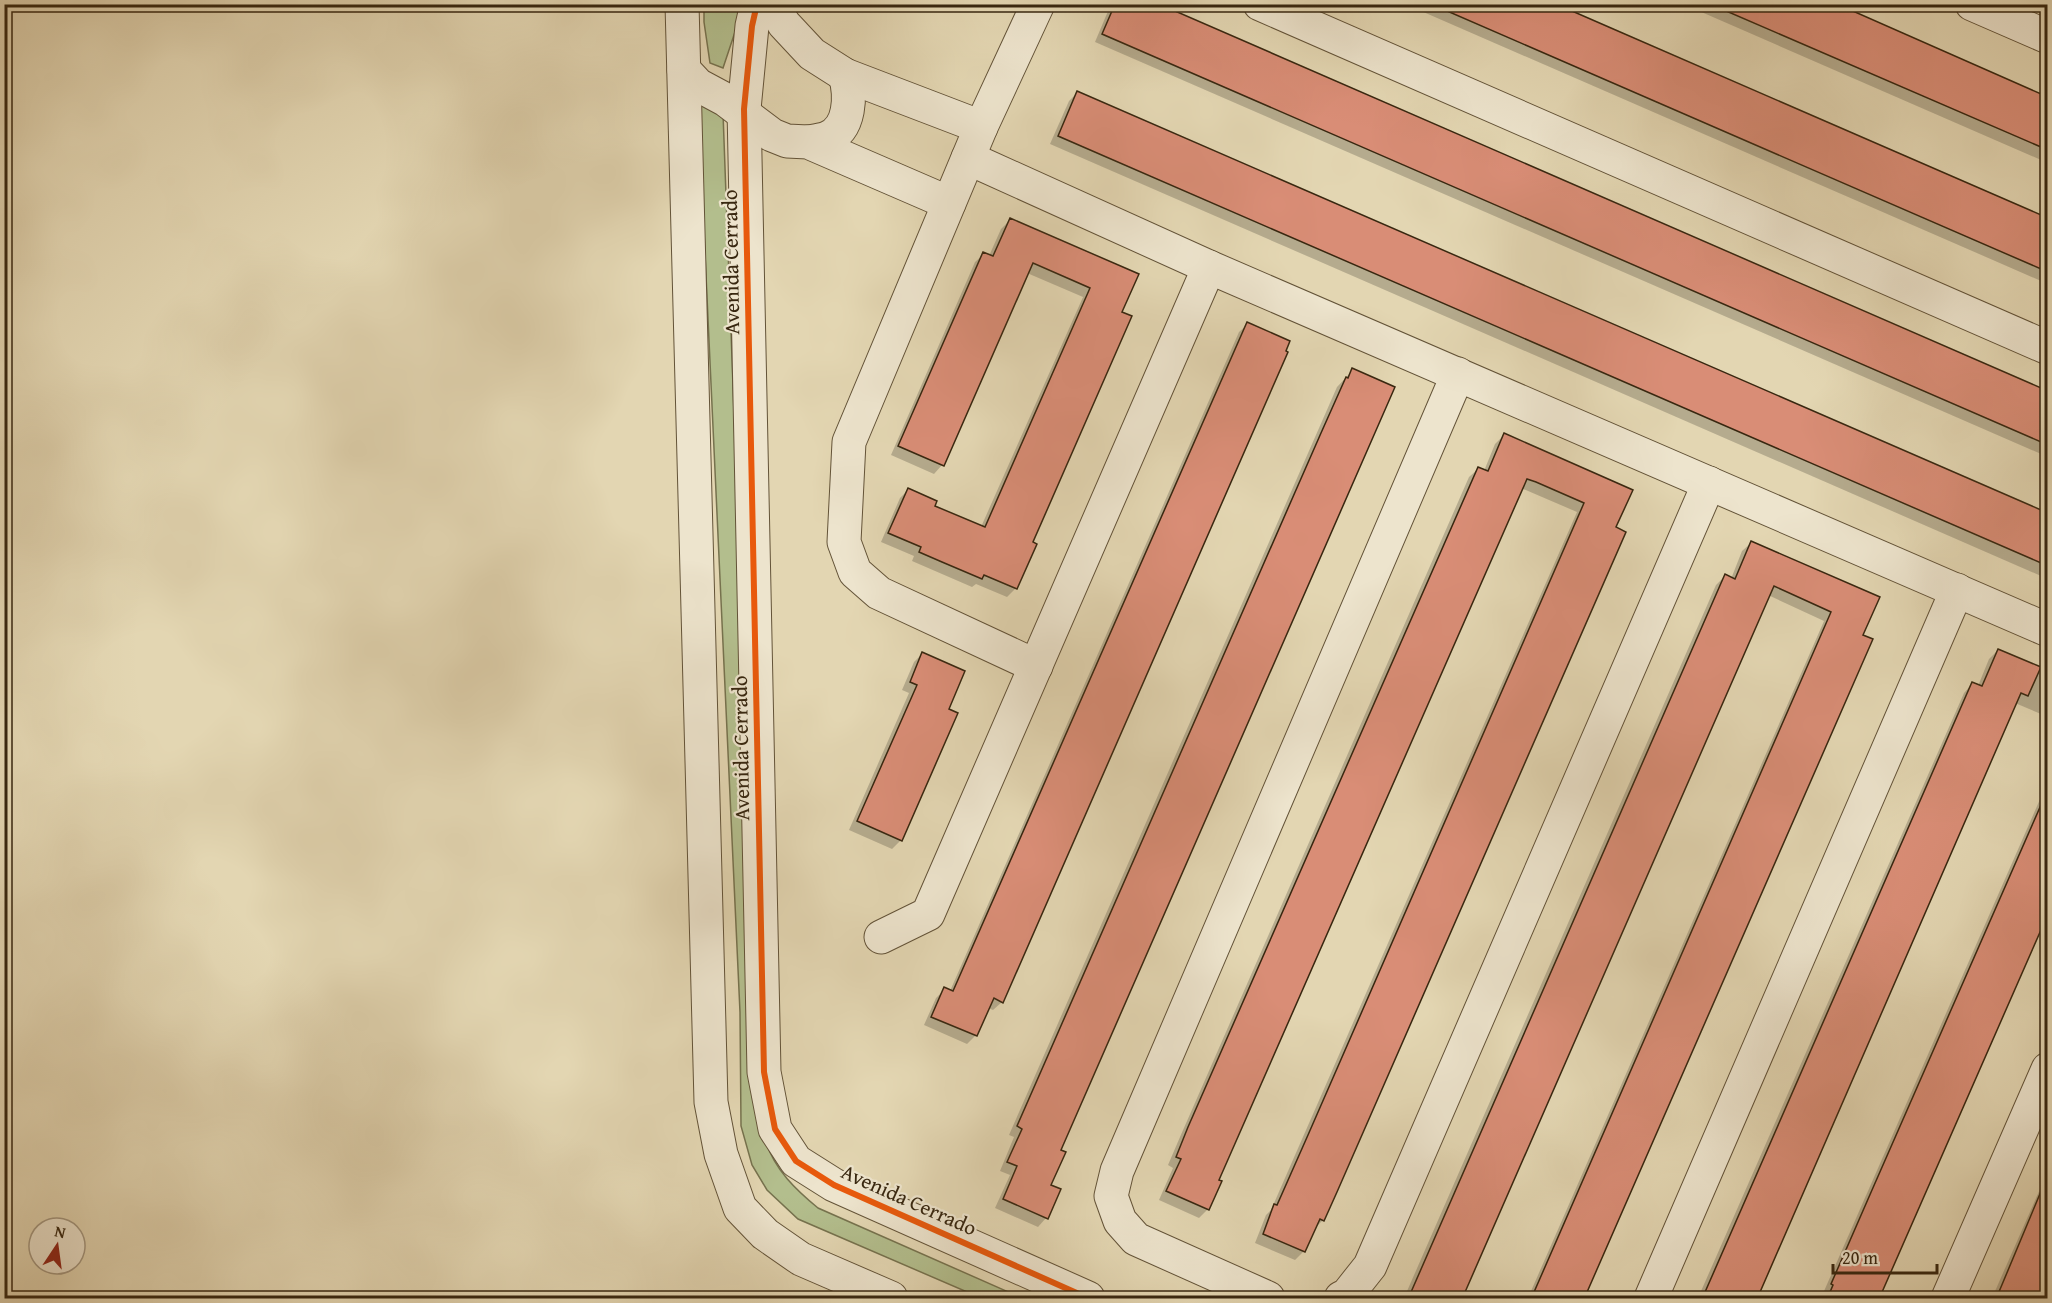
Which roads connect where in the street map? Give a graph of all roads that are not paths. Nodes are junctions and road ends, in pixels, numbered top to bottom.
1 (682, 4) edge
2 (756, 4) edge
3 (771, 4) edge
4 (1038, 4) edge
5 (1260, 4) edge
6 (1972, 4) edge
7 (2048, 37) edge
8 (684, 70) junction
9 (845, 75) junction
10 (744, 113) junction
11 (981, 127) junction
12 (808, 142) junction
13 (968, 159) junction
14 (949, 203) junction
15 (1209, 267) junction
16 (2048, 348) edge
17 (1458, 374) junction
18 (1709, 483) junction
19 (1957, 590) junction
20 (2048, 630) edge
21 (1036, 666) junction
22 (881, 937) dead end
23 (2048, 1069) edge
24 (891, 1299) edge
25 (1088, 1299) edge
26 (1268, 1299) edge
27 (1341, 1299) edge
28 (1651, 1299) edge
29 (1947, 1299) edge

1 - 8 street, Avenida Cerrado
2 - 10 street, Avenida Cerrado
3 - 9 street
4 - 11 street
5 - 16 street
6 - 7 street
8 - 10 street
8 - 24 street, Avenida Cerrado
9 - 11 street
9 - 12 street
10 - 12 street
10 - 25 street, Avenida Cerrado
11 - 13 street
12 - 14 street
13 - 14 street
13 - 15 street
14 - 21 street
15 - 17 street
15 - 21 street
17 - 18 street
17 - 26 street
18 - 19 street
18 - 27 street
19 - 20 street
19 - 28 street
21 - 22 street
23 - 29 street

